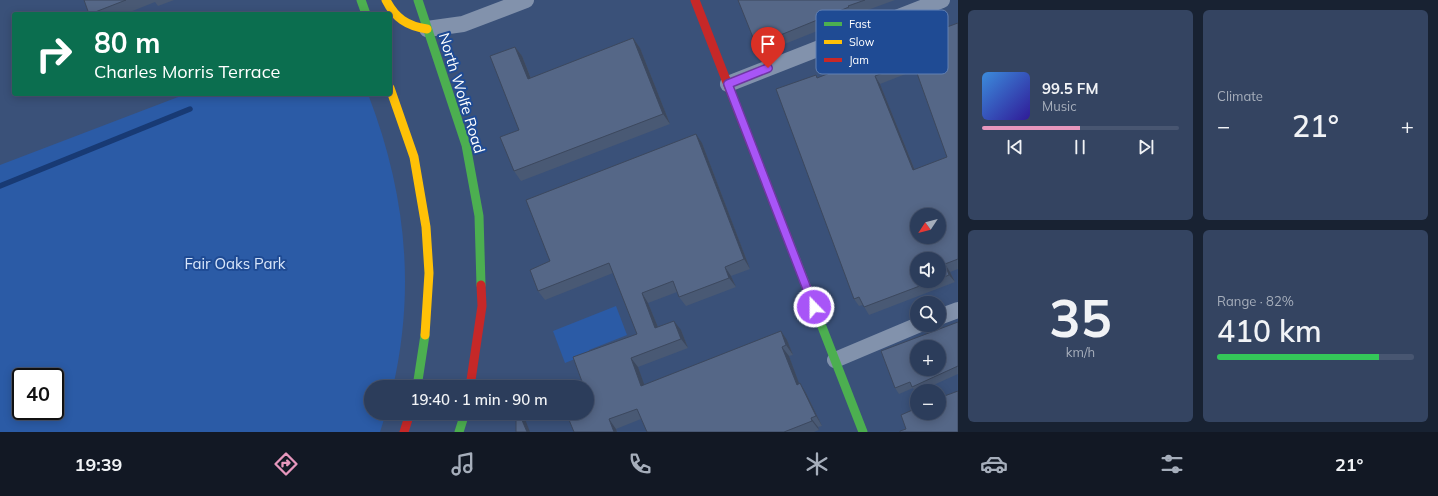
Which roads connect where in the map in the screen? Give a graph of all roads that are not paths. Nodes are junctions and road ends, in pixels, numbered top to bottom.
1 (361, 0) edge
2 (386, 0) edge
3 (418, 0) edge
4 (526, 0) edge
5 (695, 0) edge
6 (942, 0) edge
7 (917, 10) edge
8 (365, 12) edge
9 (427, 29) junction
10 (816, 49) edge
11 (728, 84) junction
12 (392, 94) edge
13 (958, 310) edge
14 (946, 314) edge
15 (910, 328) edge
16 (835, 360) junction
17 (417, 380) edge
18 (471, 380) edge
19 (408, 420) edge
20 (463, 420) edge
21 (404, 432) edge
22 (459, 432) edge
23 (863, 432) edge

1 - 8 main road
2 - 9 main road
3 - 9 main road, North Wolfe Road
4 - 9 street
5 - 11 main road
6 - 7 street
9 - 18 main road, North Wolfe Road
10 - 11 street
11 - 16 main road
12 - 17 main road
13 - 14 street
15 - 16 street
16 - 23 main road
19 - 21 main road
20 - 22 main road

